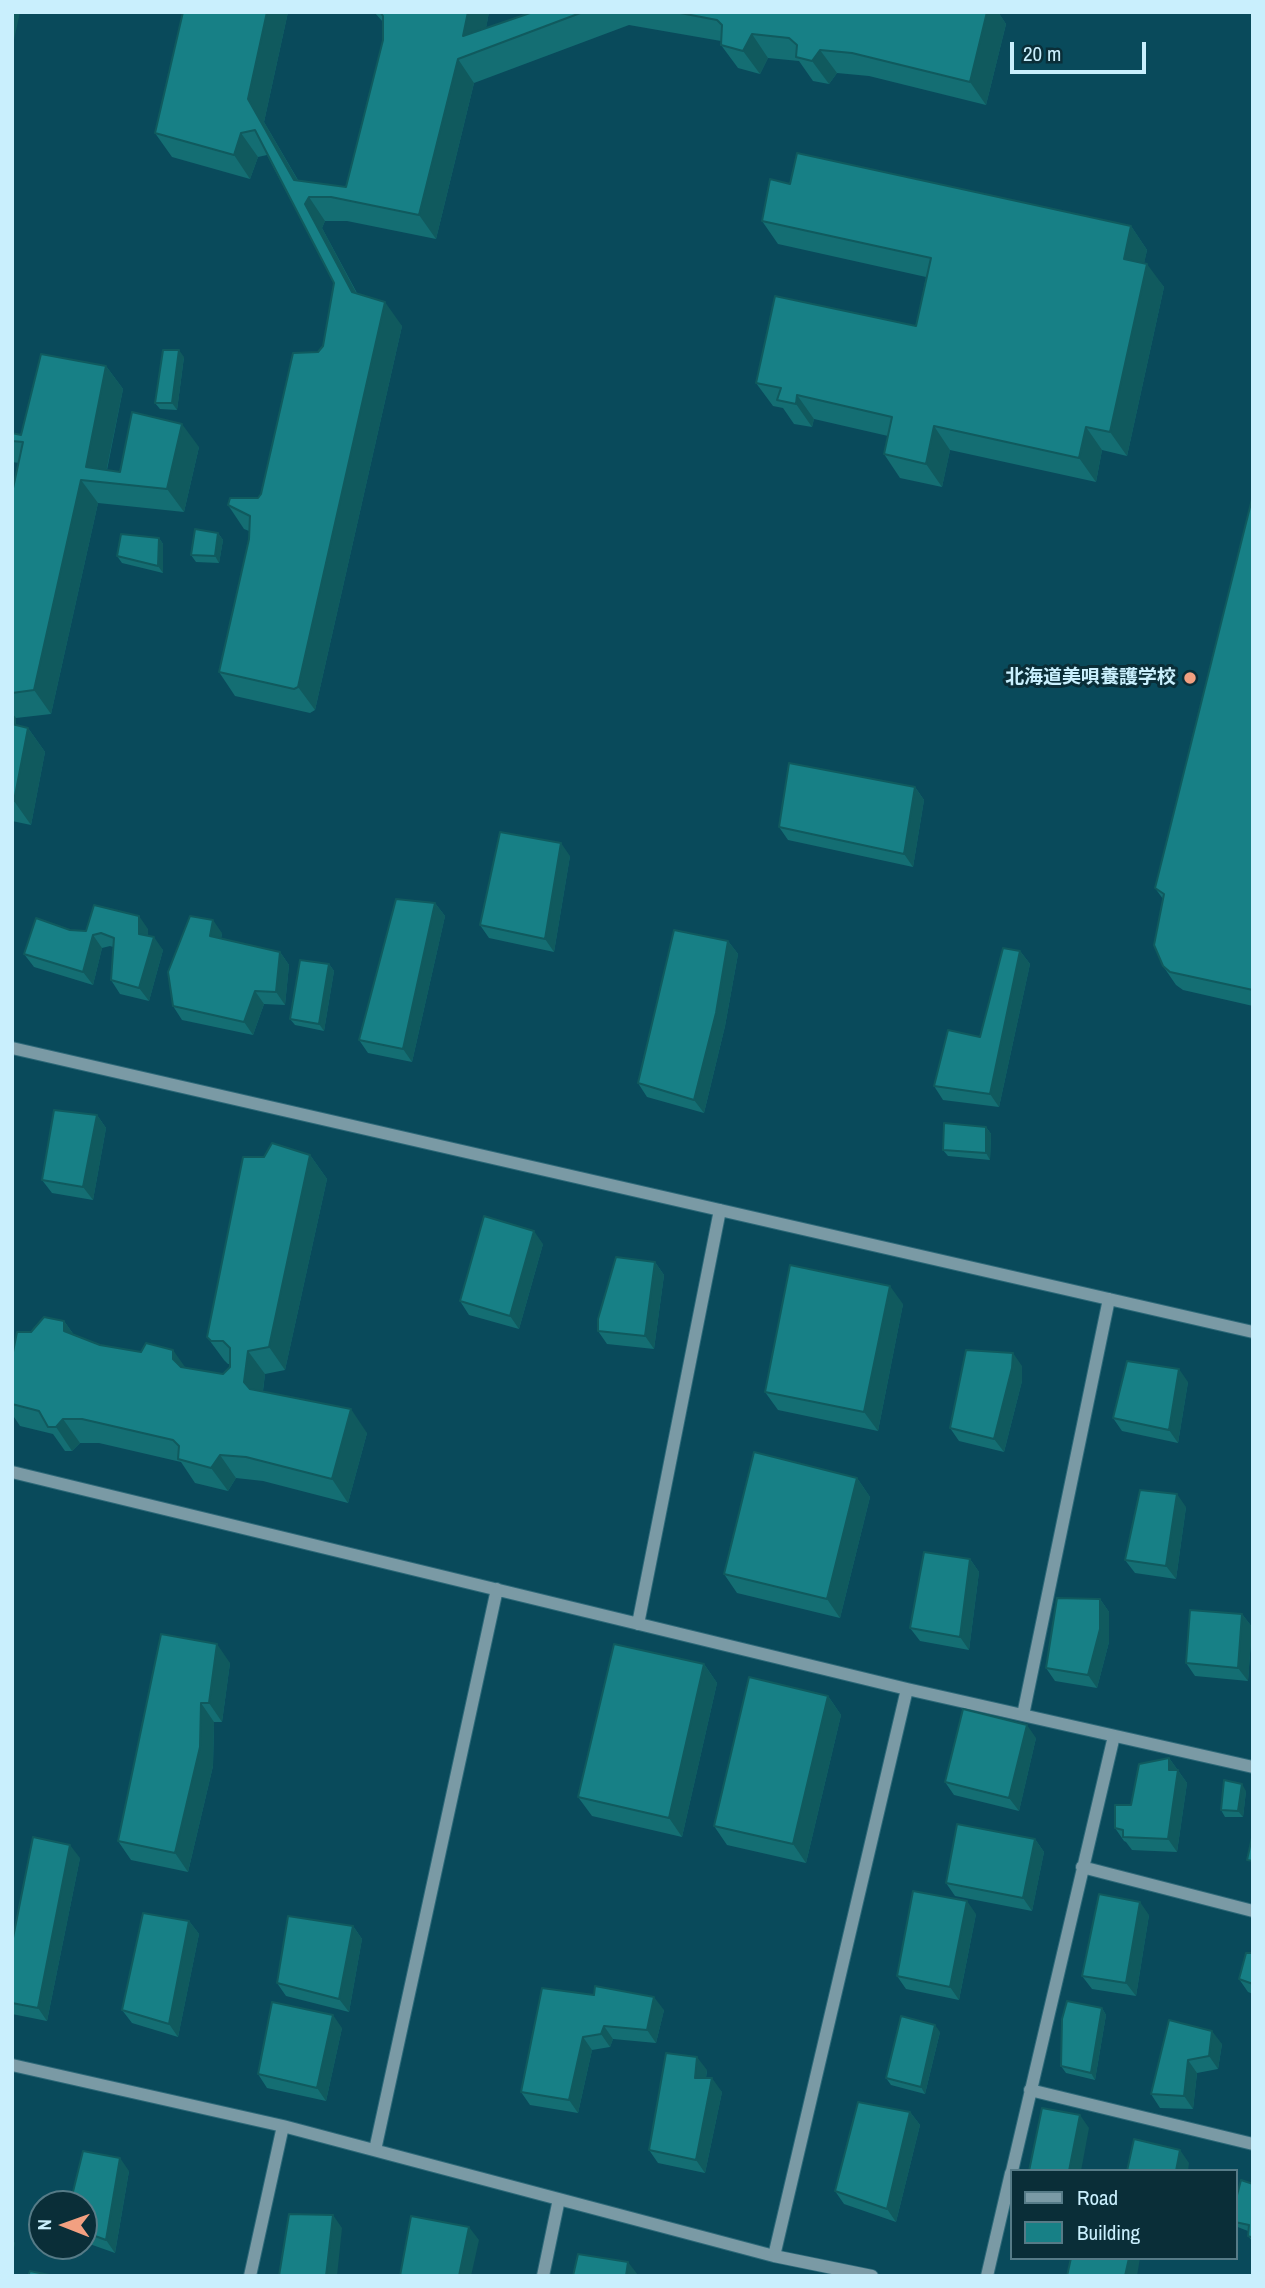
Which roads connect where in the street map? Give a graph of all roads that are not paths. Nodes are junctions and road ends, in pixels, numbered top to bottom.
1 (12, 1048) edge
2 (720, 1210) junction
3 (1109, 1299) junction
4 (1253, 1332) edge
5 (12, 1472) edge
6 (497, 1590) junction
7 (638, 1624) junction
8 (907, 1689) junction
9 (1023, 1715) junction
10 (1114, 1736) junction
11 (1253, 1767) edge
12 (1082, 1867) junction
13 (1253, 1911) edge
14 (12, 2065) edge
15 (1030, 2090) junction
16 (283, 2126) junction
17 (1253, 2144) edge
18 (375, 2150) junction
19 (1013, 2169) edge
20 (1010, 2180) edge
21 (559, 2199) junction
22 (774, 2256) junction
23 (864, 2275) edge
24 (250, 2276) edge
25 (543, 2276) edge
26 (987, 2276) edge

1 - 2 street
2 - 3 street
2 - 7 street
3 - 4 street
3 - 9 street
5 - 6 street
6 - 7 street
6 - 18 street
7 - 8 street
8 - 9 street
8 - 22 street
9 - 10 street
10 - 11 street
10 - 12 street
12 - 13 street
12 - 15 street
14 - 16 street
15 - 17 street
15 - 19 street
16 - 18 street
16 - 24 street
18 - 21 street
20 - 26 street
21 - 22 street
21 - 25 street
22 - 23 street

